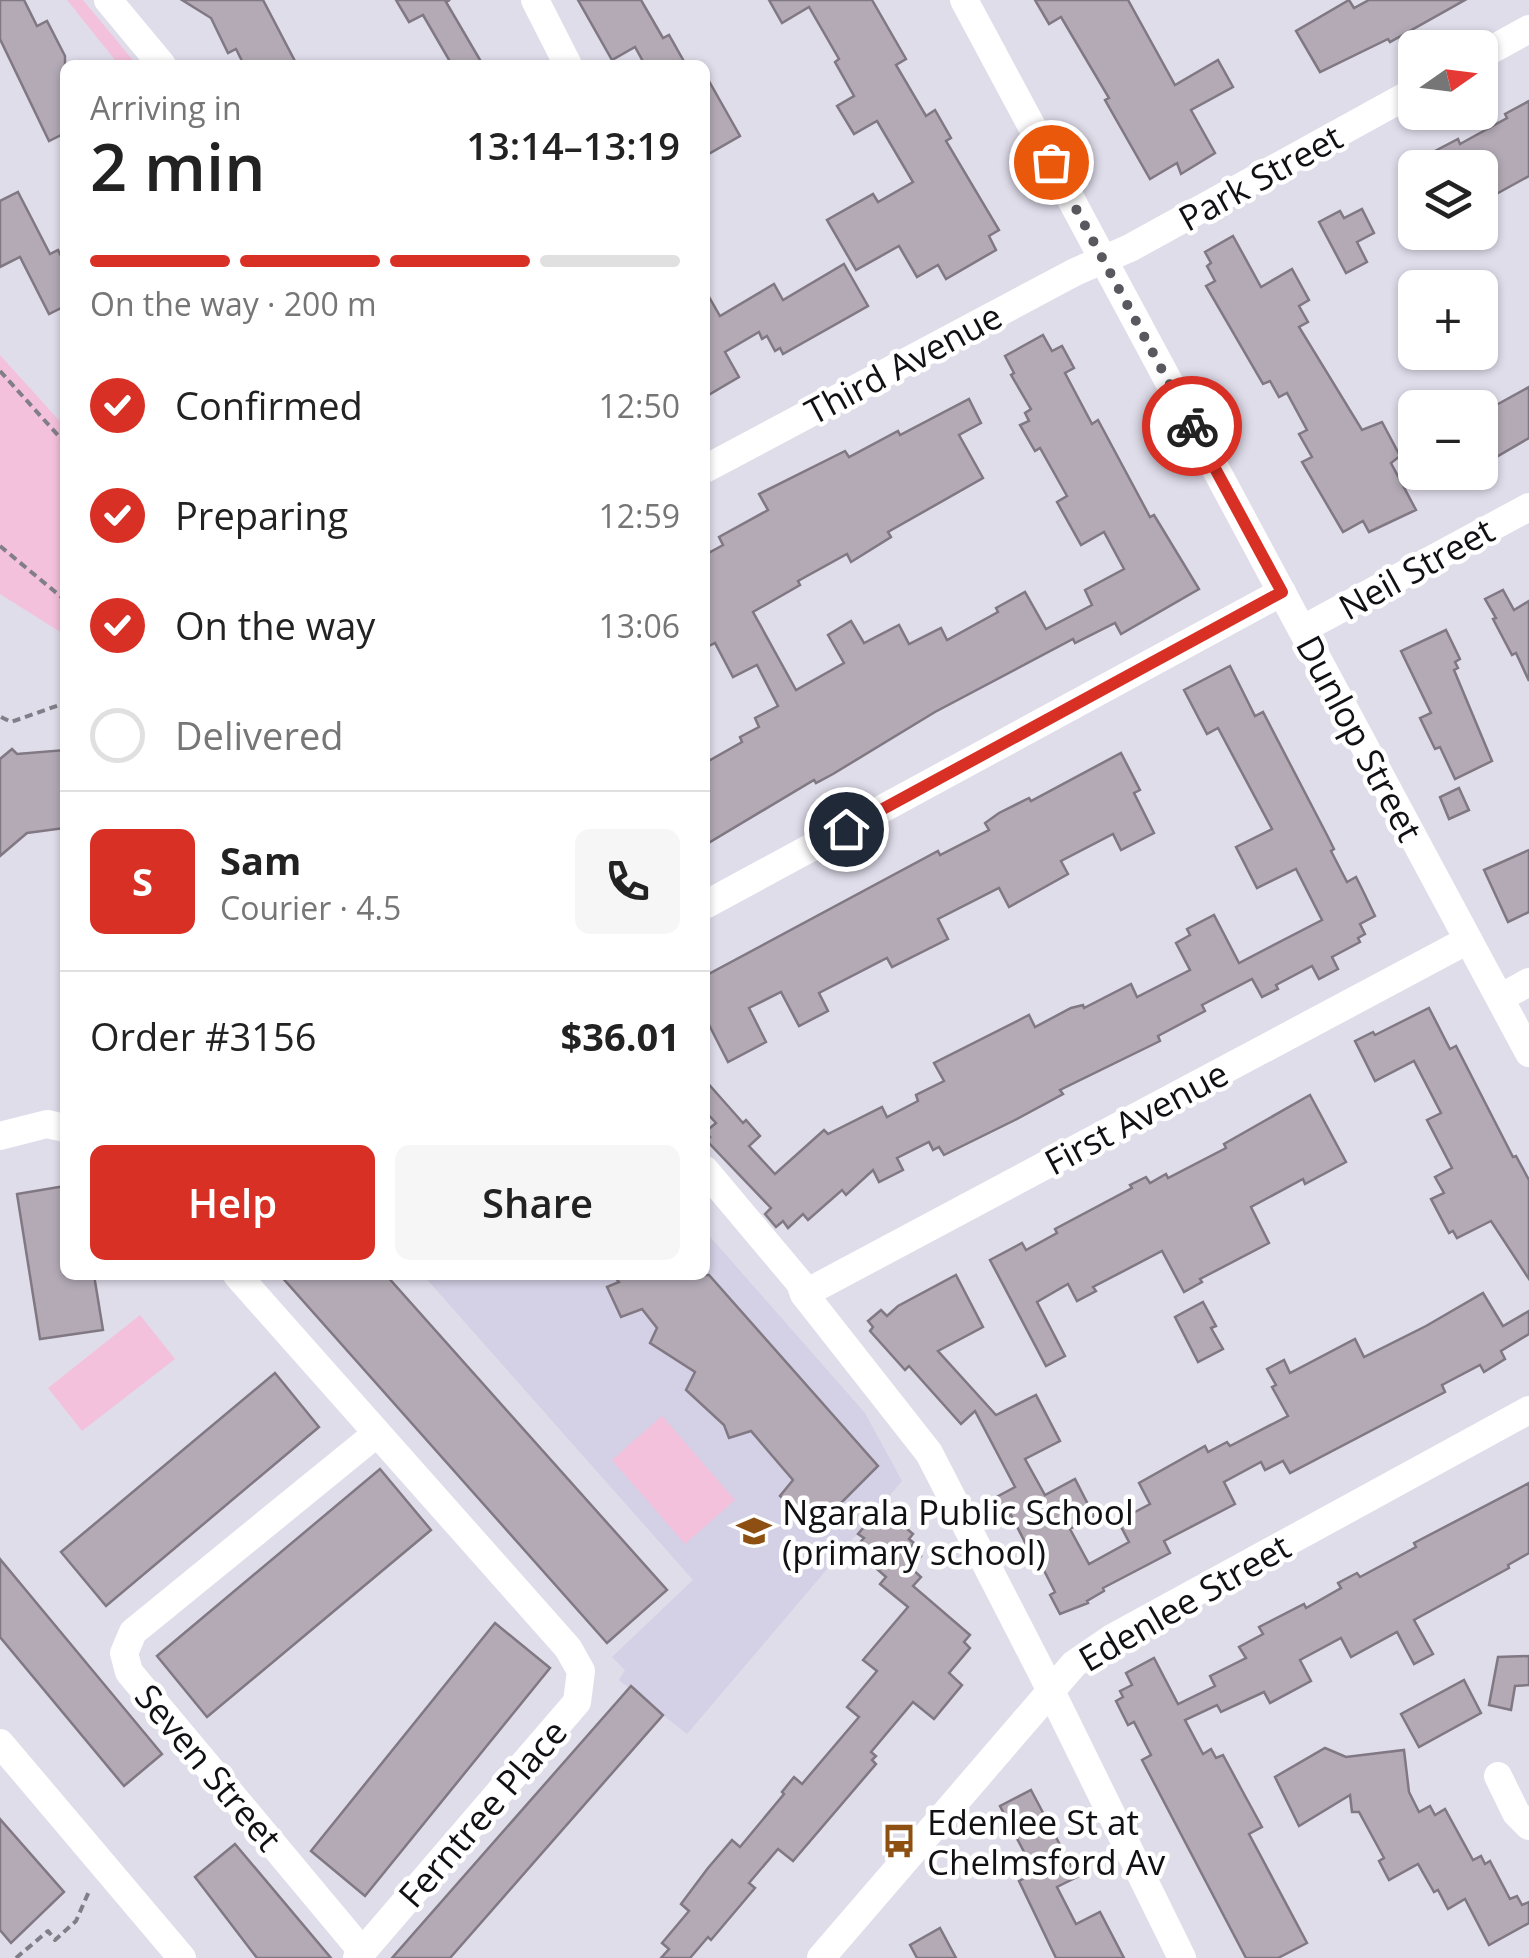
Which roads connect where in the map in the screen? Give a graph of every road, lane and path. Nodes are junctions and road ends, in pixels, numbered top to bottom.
1 (108, 0) edge
2 (535, 0) edge
3 (964, 0) edge
4 (1529, 28) edge
5 (1498, 46) edge
6 (158, 60) edge
7 (565, 60) edge
8 (1398, 100) edge
9 (1103, 260) junction
10 (0, 371) edge
11 (60, 437) edge
12 (710, 466) edge
13 (1529, 506) edge
14 (0, 546) edge
15 (1282, 592) junction
16 (60, 596) edge
17 (1303, 630) junction
18 (60, 704) edge
19 (1, 717) edge
20 (710, 902) edge
21 (1468, 940) junction
22 (1529, 982) edge
23 (1500, 998) junction
24 (1529, 1053) edge
25 (60, 1127) edge
26 (0, 1136) edge
27 (710, 1176) edge
28 (241, 1280) edge
29 (804, 1294) junction
30 (1529, 1410) edge
31 (376, 1434) junction
32 (1050, 1690) junction
33 (0, 1743) edge
34 (1498, 1776) dead end
35 (1529, 1826) edge
36 (92, 1885) dead end
37 (360, 1955) edge
38 (16, 1958) edge
39 (182, 1958) edge
40 (821, 1958) edge
41 (1182, 1958) edge

1 - 6 street
2 - 7 street
3 - 9 street, Dunlop Street
4 - 5 street
8 - 9 street, Park Street
9 - 12 street, Third Avenue
9 - 15 street, Dunlop Street
10 - 11 path
13 - 17 street, Neil Street
14 - 16 path
15 - 17 street, Dunlop Street
15 - 20 street
17 - 21 street, Dunlop Street
18 - 19 path
21 - 23 street, Dunlop Street
21 - 29 street, First Avenue
22 - 23 street
23 - 24 street, Dunlop Street
25 - 26 street
27 - 29 street
28 - 31 street
29 - 32 street
30 - 32 street, Edenlee Street
31 - 37 street, Ferntree Place
31 - 37 street, Seven Street
32 - 40 street, Edenlee Street
32 - 41 street
33 - 39 street
34 - 35 street
36 - 38 path

